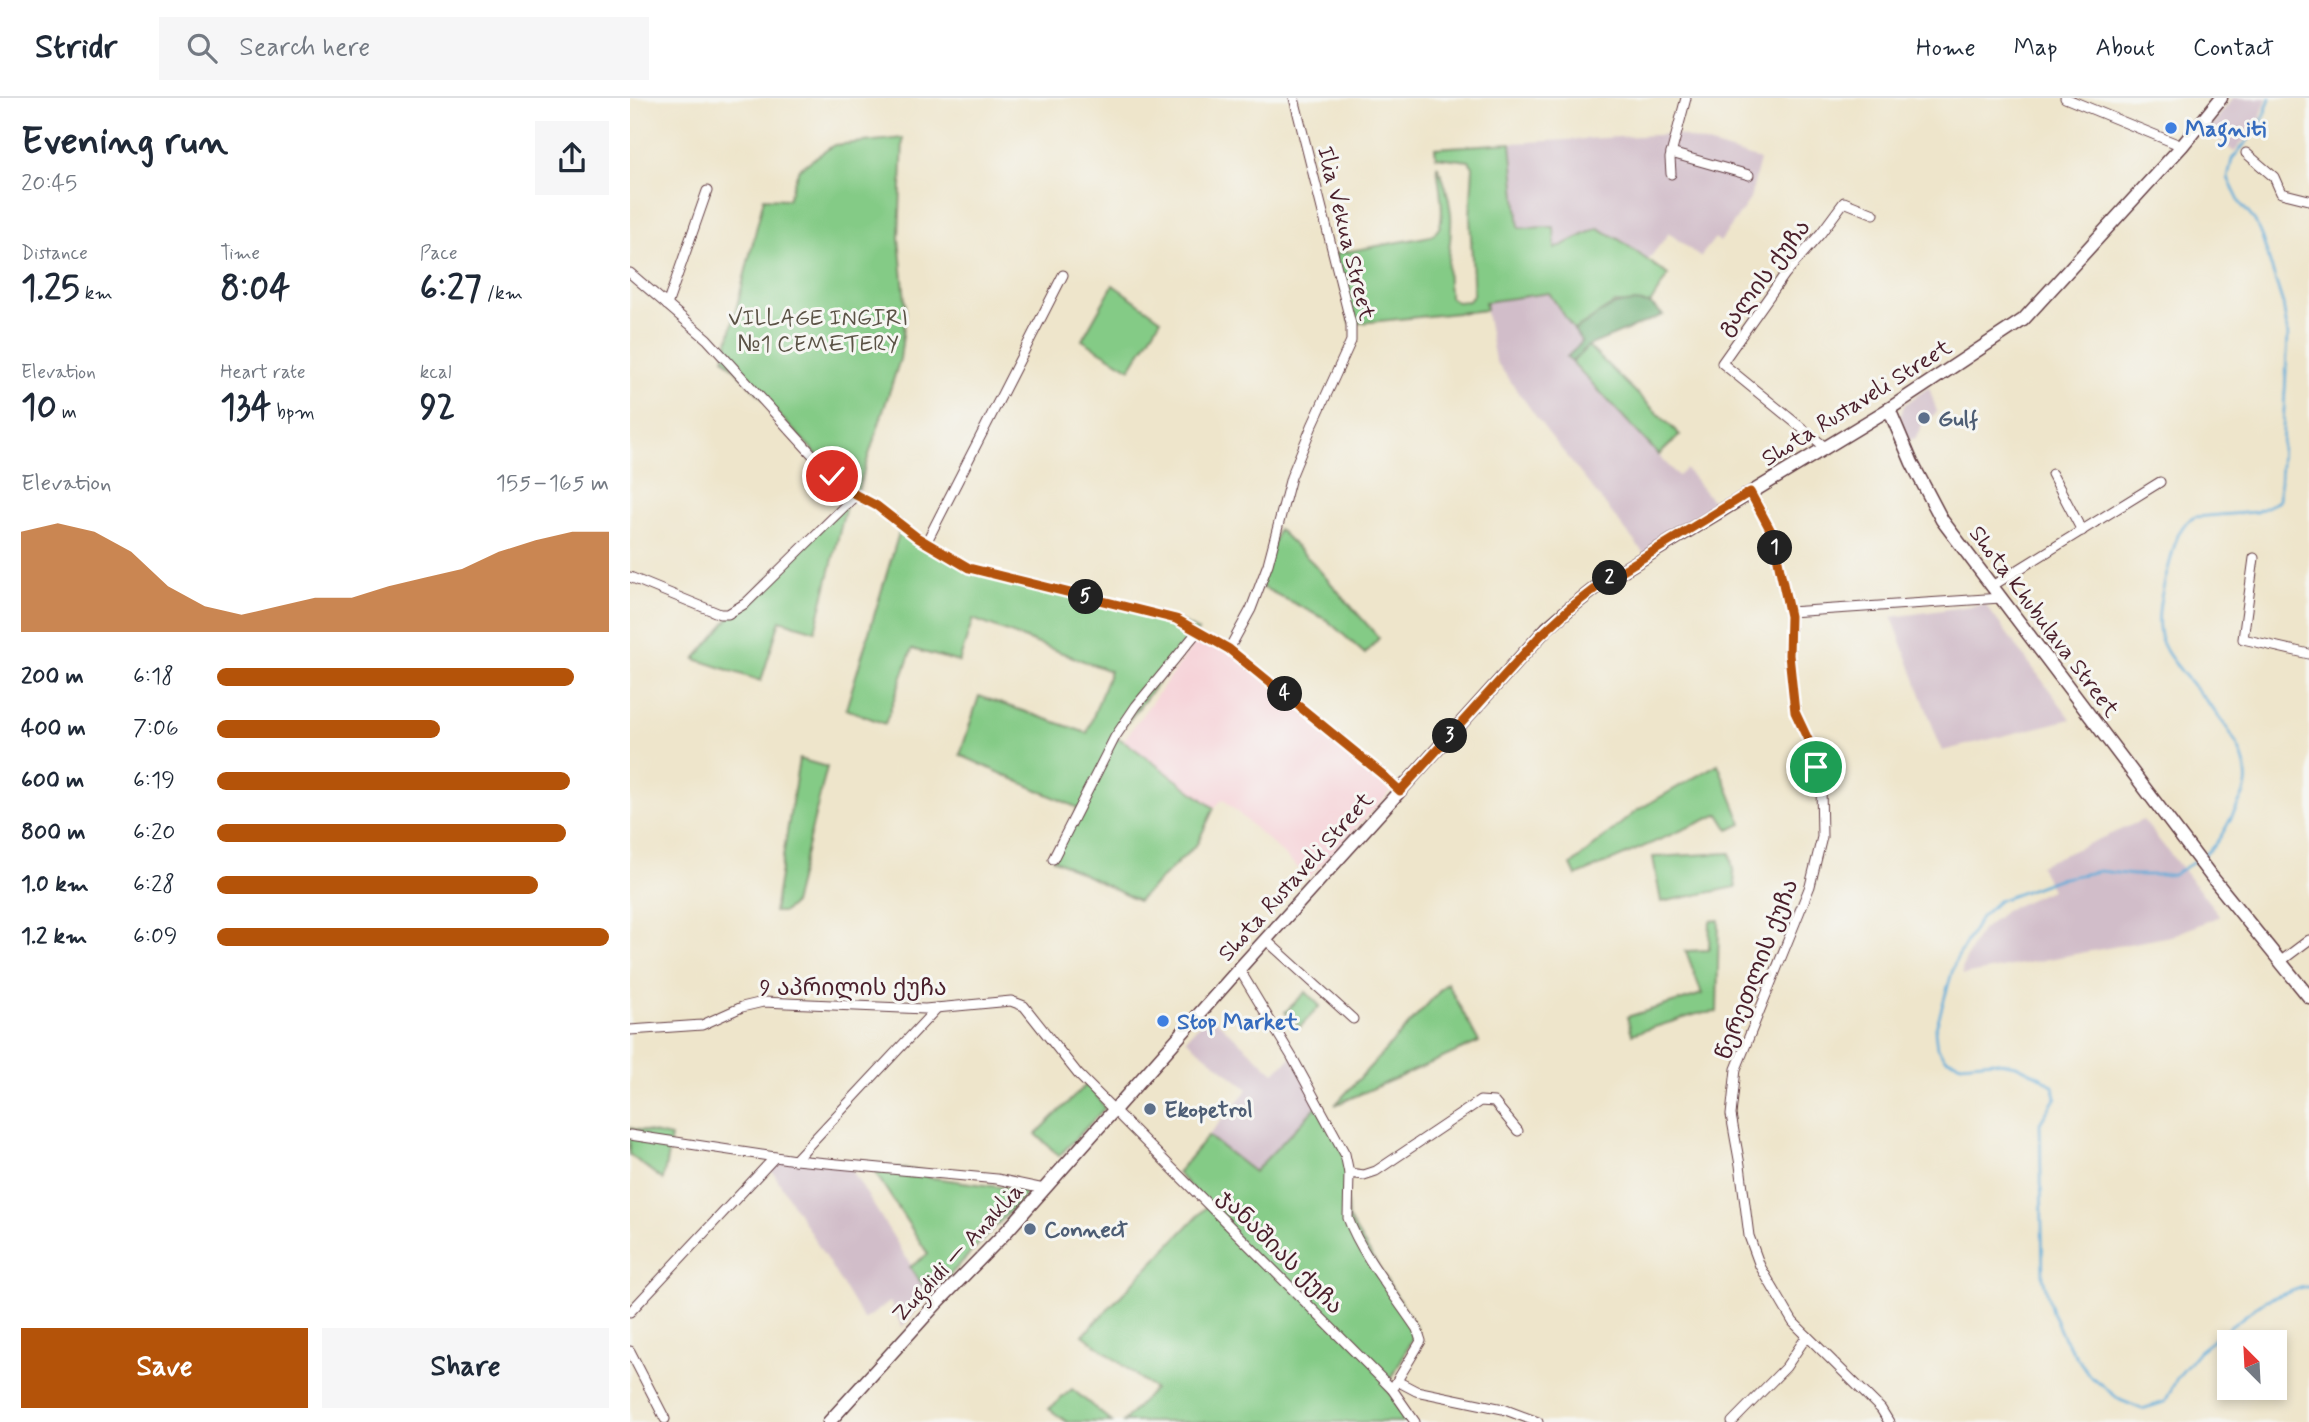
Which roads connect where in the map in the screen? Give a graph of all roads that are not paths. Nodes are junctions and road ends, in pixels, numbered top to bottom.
1 (1294, 98) edge
2 (1686, 98) edge
3 (2065, 98) edge
4 (2221, 98) edge
5 (2182, 146) junction
6 (1671, 153) junction
7 (2246, 153) dead end
8 (1671, 174) dead end
9 (1749, 176) dead end
10 (707, 191) dead end
11 (2309, 200) edge
12 (1874, 214) dead end
13 (630, 273) edge
14 (1063, 275) dead end
15 (667, 304) junction
16 (1889, 409) junction
17 (1825, 447) junction
18 (2052, 474) dead end
19 (2160, 482) dead end
20 (1750, 492) junction
21 (856, 495) junction
22 (2082, 531) junction
23 (926, 543) junction
24 (2254, 558) dead end
25 (630, 577) edge
26 (1992, 586) junction
27 (2001, 598) junction
28 (1789, 612) junction
29 (1198, 631) junction
30 (1229, 649) junction
31 (2309, 654) edge
32 (1400, 791) junction
33 (1053, 859) dead end
34 (1266, 940) junction
35 (2309, 940) edge
36 (2281, 961) junction
37 (1239, 969) junction
38 (2309, 997) edge
39 (937, 1008) junction
40 (1353, 1019) dead end
41 (630, 1030) edge
42 (1115, 1110) junction
43 (1518, 1131) dead end
44 (630, 1135) edge
45 (775, 1157) junction
46 (794, 1160) junction
47 (1349, 1173) junction
48 (1044, 1189) junction
49 (630, 1312) edge
50 (1807, 1336) junction
51 (630, 1351) edge
52 (1394, 1385) junction
53 (665, 1419) dead end
54 (829, 1422) edge
55 (1415, 1422) edge
56 (1538, 1422) edge
57 (1732, 1422) edge
58 (1889, 1422) edge

1 - 30 street, Ilia Vekua Street
2 - 6 street
3 - 5 street
4 - 5 main road, Shota Rustaveli Street
5 - 16 main road, Shota Rustaveli Street
6 - 8 street
6 - 9 street
7 - 11 street
10 - 15 street
12 - 17 street, გალის ქუჩა
13 - 15 street
14 - 23 street
15 - 21 street
16 - 17 main road, Shota Rustaveli Street
16 - 26 main road, Shota Khubulava Street
17 - 20 main road, Shota Rustaveli Street
18 - 22 street
19 - 22 street
20 - 28 street, წერეთლის ქუჩა
20 - 32 main road, Shota Rustaveli Street
21 - 23 street
21 - 25 street
22 - 26 street
23 - 29 street
24 - 31 street
26 - 27 main road, Shota Khubulava Street
27 - 28 street
27 - 36 main road, Shota Khubulava Street
28 - 50 street, წერეთლის ქუჩა
29 - 30 street
29 - 33 street
30 - 32 street
32 - 34 main road, Shota Rustaveli Street
34 - 37 main road, Shota Rustaveli Street
34 - 40 street
35 - 36 street
36 - 38 main road
37 - 42 main road, Shota Rustaveli Street
37 - 47 street
39 - 41 street, 9 აპრილის ქუჩა
39 - 42 street, 9 აპრილის ქუჩა
39 - 46 street
42 - 48 main road, Zugdidi — Anaklia
42 - 52 street, ჯანაშიას ქუჩა
43 - 47 street
44 - 45 street
45 - 46 street
45 - 49 street
46 - 48 street
47 - 52 street
48 - 54 main road, Zugdidi — Anaklia
50 - 57 street
50 - 58 street, წერეთლის ქუჩა
51 - 53 street
52 - 55 street, ჯანაშიას ქუჩა
52 - 56 street

